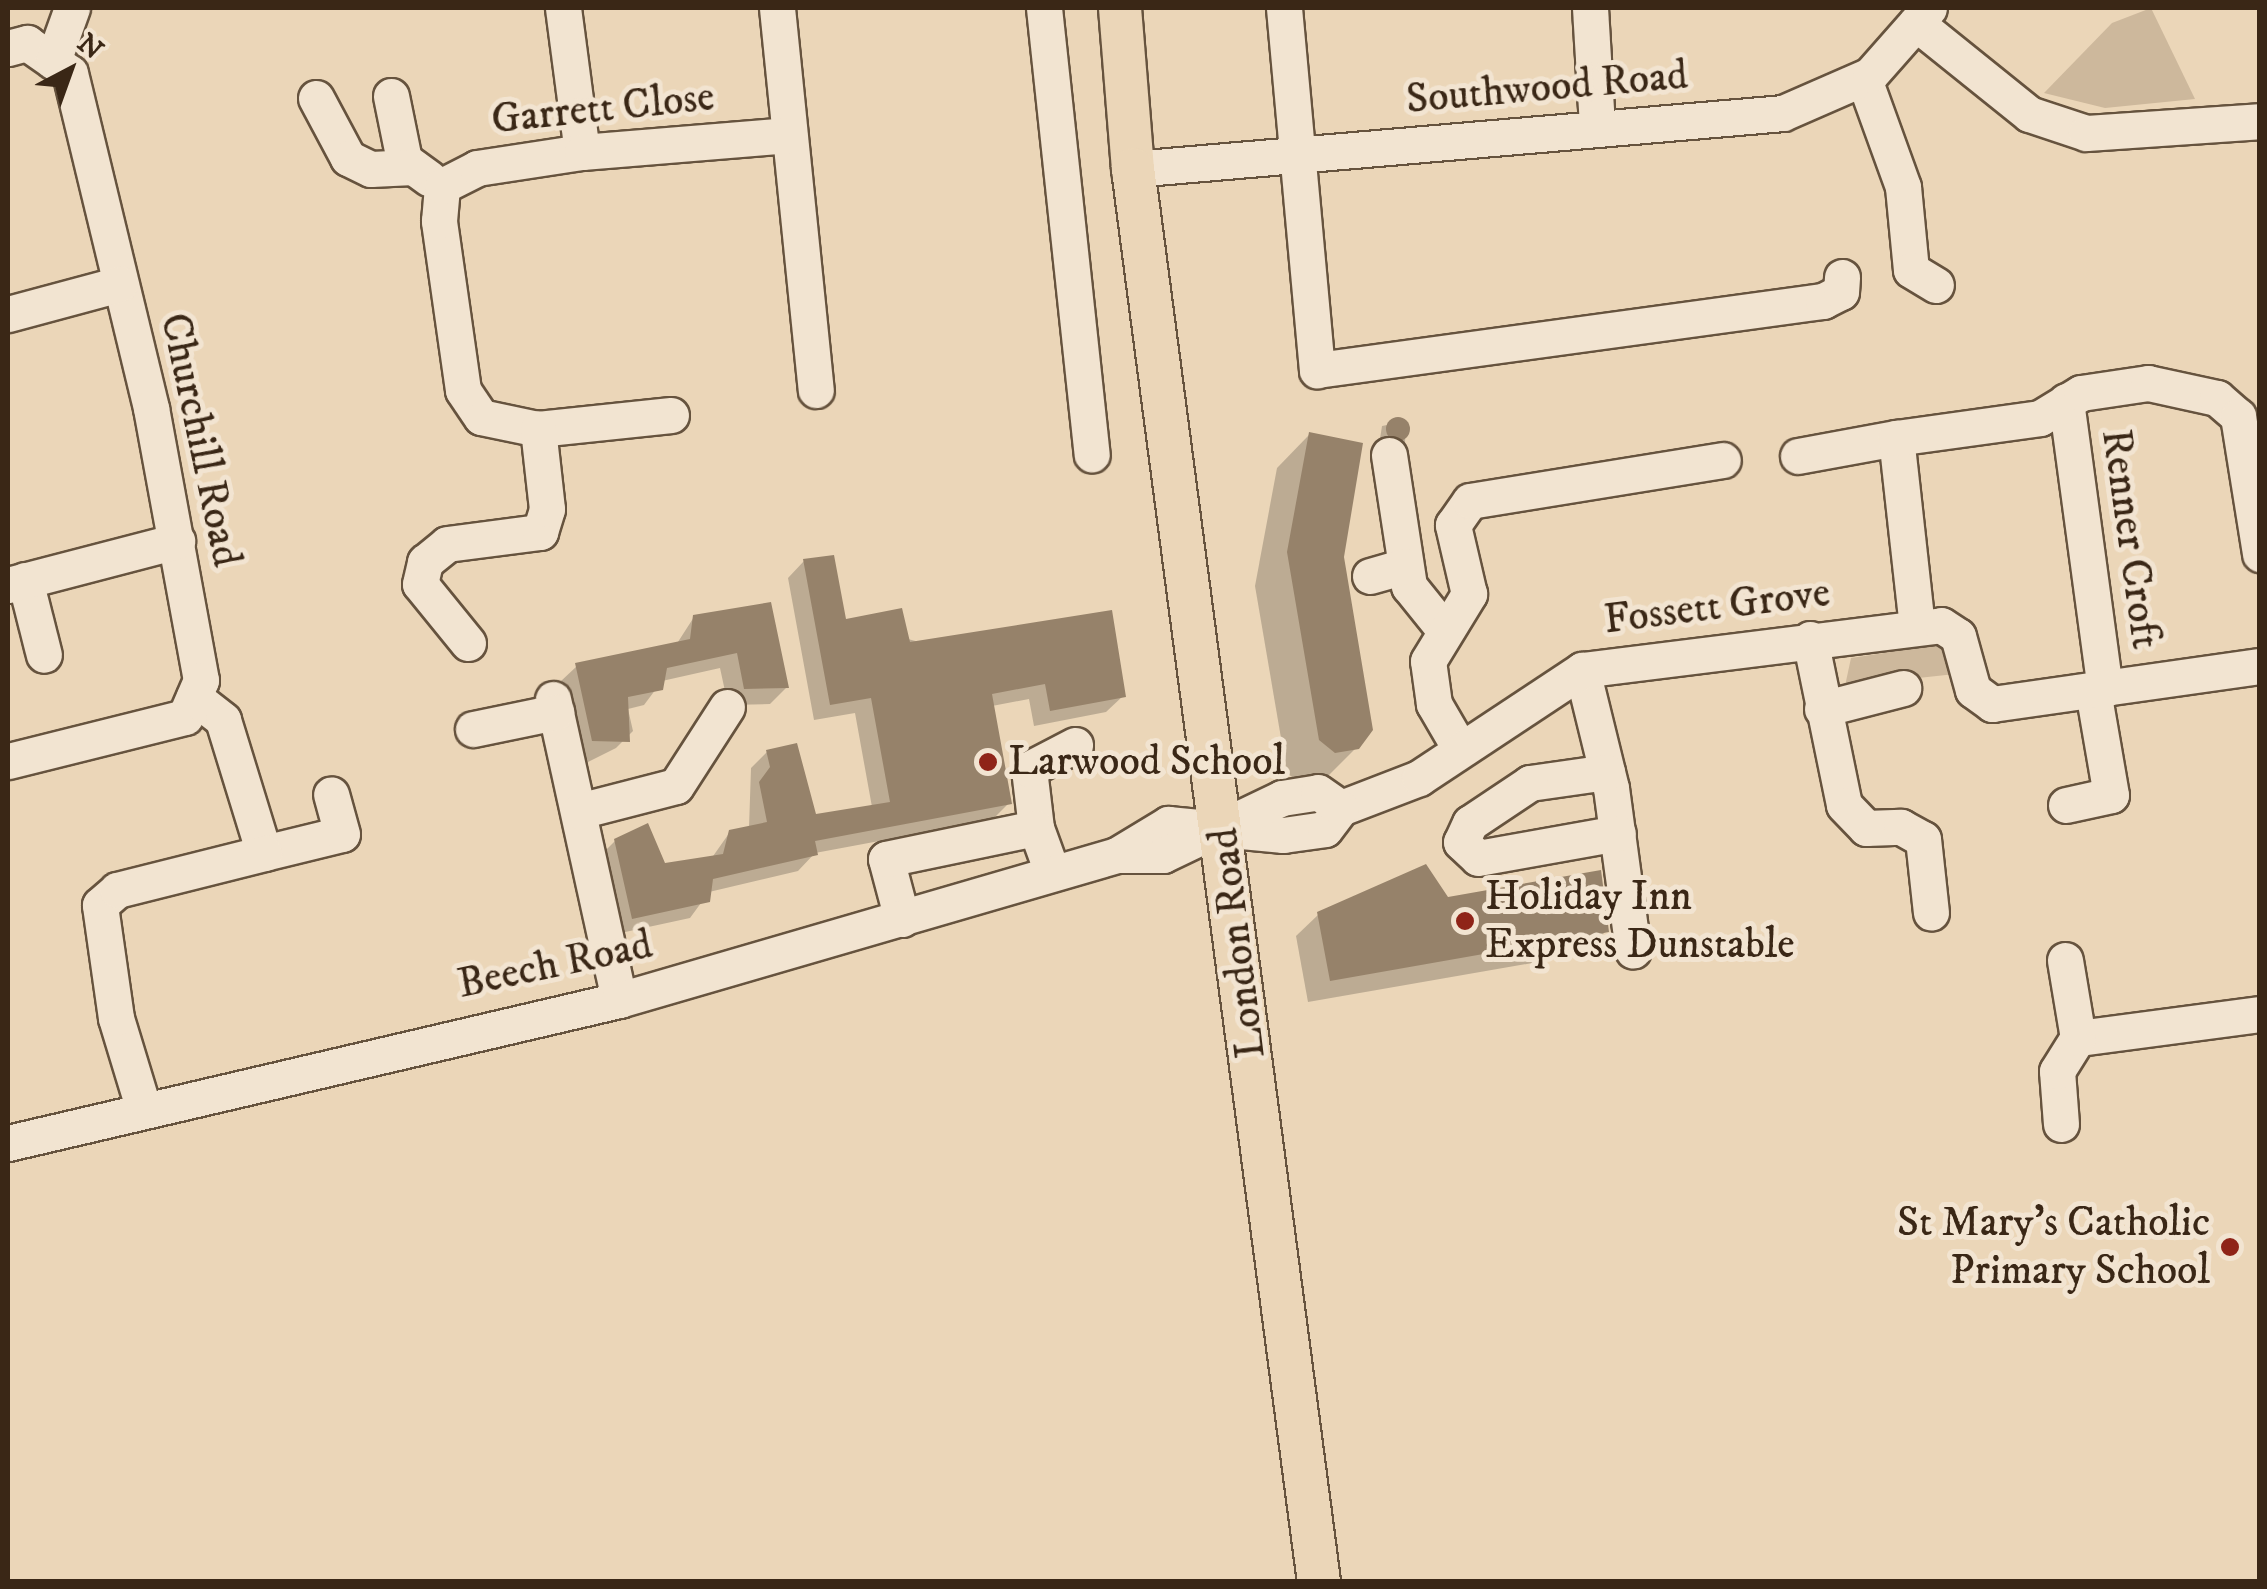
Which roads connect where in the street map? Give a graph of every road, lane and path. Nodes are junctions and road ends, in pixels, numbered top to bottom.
1 (72, 8) edge
2 (564, 8) edge
3 (776, 8) edge
4 (1044, 8) edge
5 (1120, 8) edge
6 (1284, 8) edge
7 (1590, 8) edge
8 (1923, 15) edge
9 (8, 48) edge
10 (53, 61) junction
11 (1864, 79) junction
12 (391, 96) dead end
13 (316, 98) dead end
14 (2260, 122) edge
15 (1596, 127) junction
16 (789, 135) junction
17 (582, 152) junction
18 (1302, 154) junction
19 (1133, 169) junction
20 (428, 177) junction
21 (1842, 277) dead end
22 (120, 284) junction
23 (1936, 285) dead end
24 (8, 314) edge
25 (816, 390) dead end
26 (2066, 401) junction
27 (671, 415) dead end
28 (538, 429) junction
29 (1896, 438) junction
30 (1092, 454) dead end
31 (1389, 455) dead end
32 (1798, 456) dead end
33 (1723, 460) dead end
34 (177, 541) junction
35 (2260, 554) edge
36 (1405, 566) junction
37 (1370, 576) dead end
38 (16, 582) edge
39 (1442, 626) junction
40 (1917, 628) junction
41 (1810, 639) junction
42 (468, 643) dead end
43 (44, 654) dead end
44 (2260, 666) edge
45 (1582, 670) junction
46 (1902, 688) dead end
47 (2099, 690) junction
48 (194, 697) junction
49 (727, 706) dead end
50 (1822, 709) junction
51 (473, 729) dead end
52 (1075, 744) dead end
53 (1459, 747) junction
54 (8, 760) edge
55 (1607, 772) junction
56 (331, 794) dead end
57 (2066, 805) dead end
58 (578, 810) junction
59 (1225, 827) junction
60 (1036, 828) junction
61 (1618, 834) junction
62 (264, 853) junction
63 (1052, 872) junction
64 (1930, 912) dead end
65 (902, 920) junction
66 (1633, 951) dead end
67 (2065, 960) dead end
68 (619, 1000) junction
69 (2260, 1014) edge
70 (2078, 1038) junction
71 (142, 1106) junction
72 (2061, 1124) dead end
73 (8, 1143) edge
74 (1319, 1582) edge

1 - 10 street
2 - 17 street
3 - 16 street
4 - 30 street
5 - 19 main road, London Road
6 - 18 street
7 - 15 street
8 - 11 street, Southwood Road
8 - 14 street
9 - 10 street
10 - 22 street, Churchill Road
11 - 15 street, Southwood Road
11 - 23 street
12 - 20 street
13 - 20 street
15 - 18 street, Southwood Road
16 - 17 street, Garrett Close
16 - 25 street
17 - 20 street, Garrett Close
18 - 19 street, Southwood Road
18 - 21 street
19 - 59 main road, London Road
20 - 28 street
22 - 24 street
22 - 34 street, Churchill Road
26 - 29 street
26 - 35 street
26 - 47 street, Renner Croft
27 - 28 street
28 - 42 street
29 - 32 street
29 - 40 street
31 - 36 street
33 - 39 street
34 - 38 street
34 - 48 street, Churchill Road
36 - 37 street
36 - 39 street
38 - 43 street
39 - 53 street
40 - 41 street, Fossett Grove
40 - 47 street, Fossett Grove
41 - 45 street, Fossett Grove
41 - 50 street
44 - 47 street, Fossett Grove
45 - 53 street, Fossett Grove
45 - 55 street
46 - 50 street
47 - 57 street
48 - 54 street
48 - 62 street
49 - 58 street
50 - 64 street
51 - 58 street
52 - 60 street
53 - 59 street, Fossett Grove
55 - 61 street
55 - 61 street
56 - 62 street
58 - 68 street
59 - 63 street, Beech Road
59 - 74 main road, London Road
60 - 63 street
60 - 65 street
61 - 66 street
62 - 71 street
63 - 65 street, Beech Road
65 - 68 street, Beech Road
67 - 70 street
68 - 71 street, Beech Road
69 - 70 street
70 - 72 street
71 - 73 street, Beech Road

